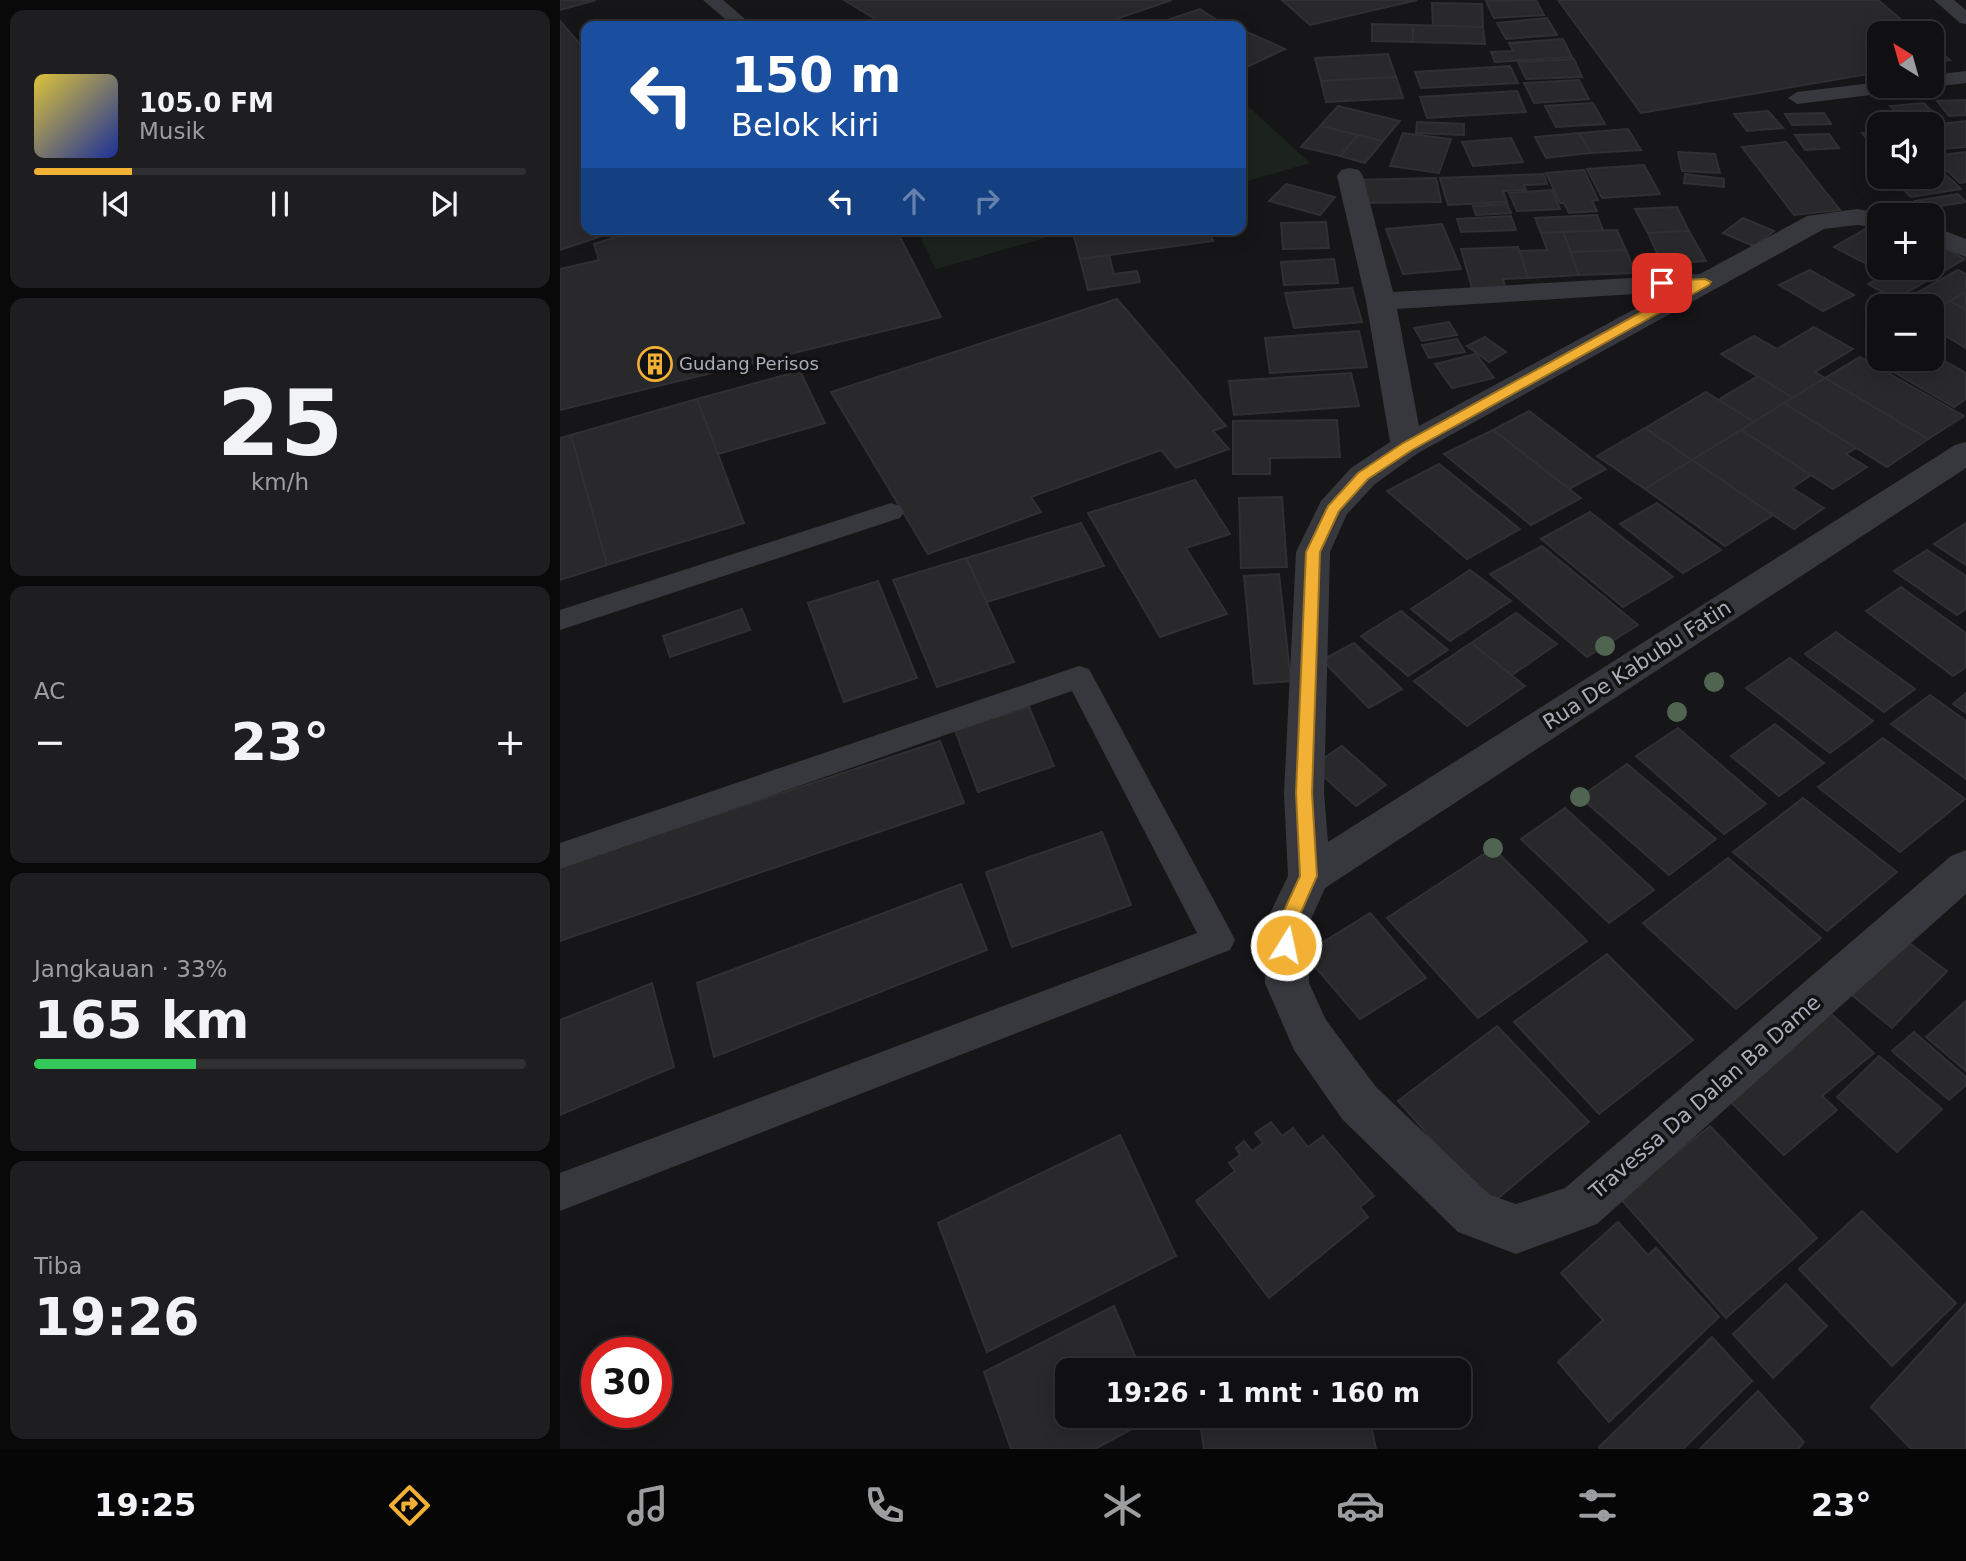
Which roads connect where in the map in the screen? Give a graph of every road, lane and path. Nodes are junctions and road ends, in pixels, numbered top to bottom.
1 (712, 0) edge
2 (1942, 0) edge
3 (1966, 19) edge
4 (738, 21) edge
5 (1966, 77) edge
6 (1944, 80) edge
7 (1867, 89) edge
8 (1797, 98) dead end
9 (1350, 176) dead end
10 (1867, 218) edge
11 (1944, 239) edge
12 (1966, 249) edge
13 (1705, 282) junction
14 (1381, 301) junction
15 (1407, 446) junction
16 (1966, 453) edge
17 (891, 512) dead end
18 (560, 620) edge
19 (560, 856) edge
20 (1966, 868) edge
21 (1309, 876) junction
22 (560, 1192) edge

1 - 4 lane
2 - 3 lane
5 - 6 lane
7 - 8 lane
9 - 14 street
10 - 13 street, Travessa Da Dalan Ba Dame
11 - 12 street
13 - 14 street
13 - 15 street, Travessa Da Dalan Ba Dame
14 - 15 street
15 - 21 street, Travessa Da Dalan Ba Dame
16 - 21 street, Rua De Kabubu Fatin
17 - 18 lane
19 - 22 lane
20 - 21 street, Travessa Da Dalan Ba Dame

